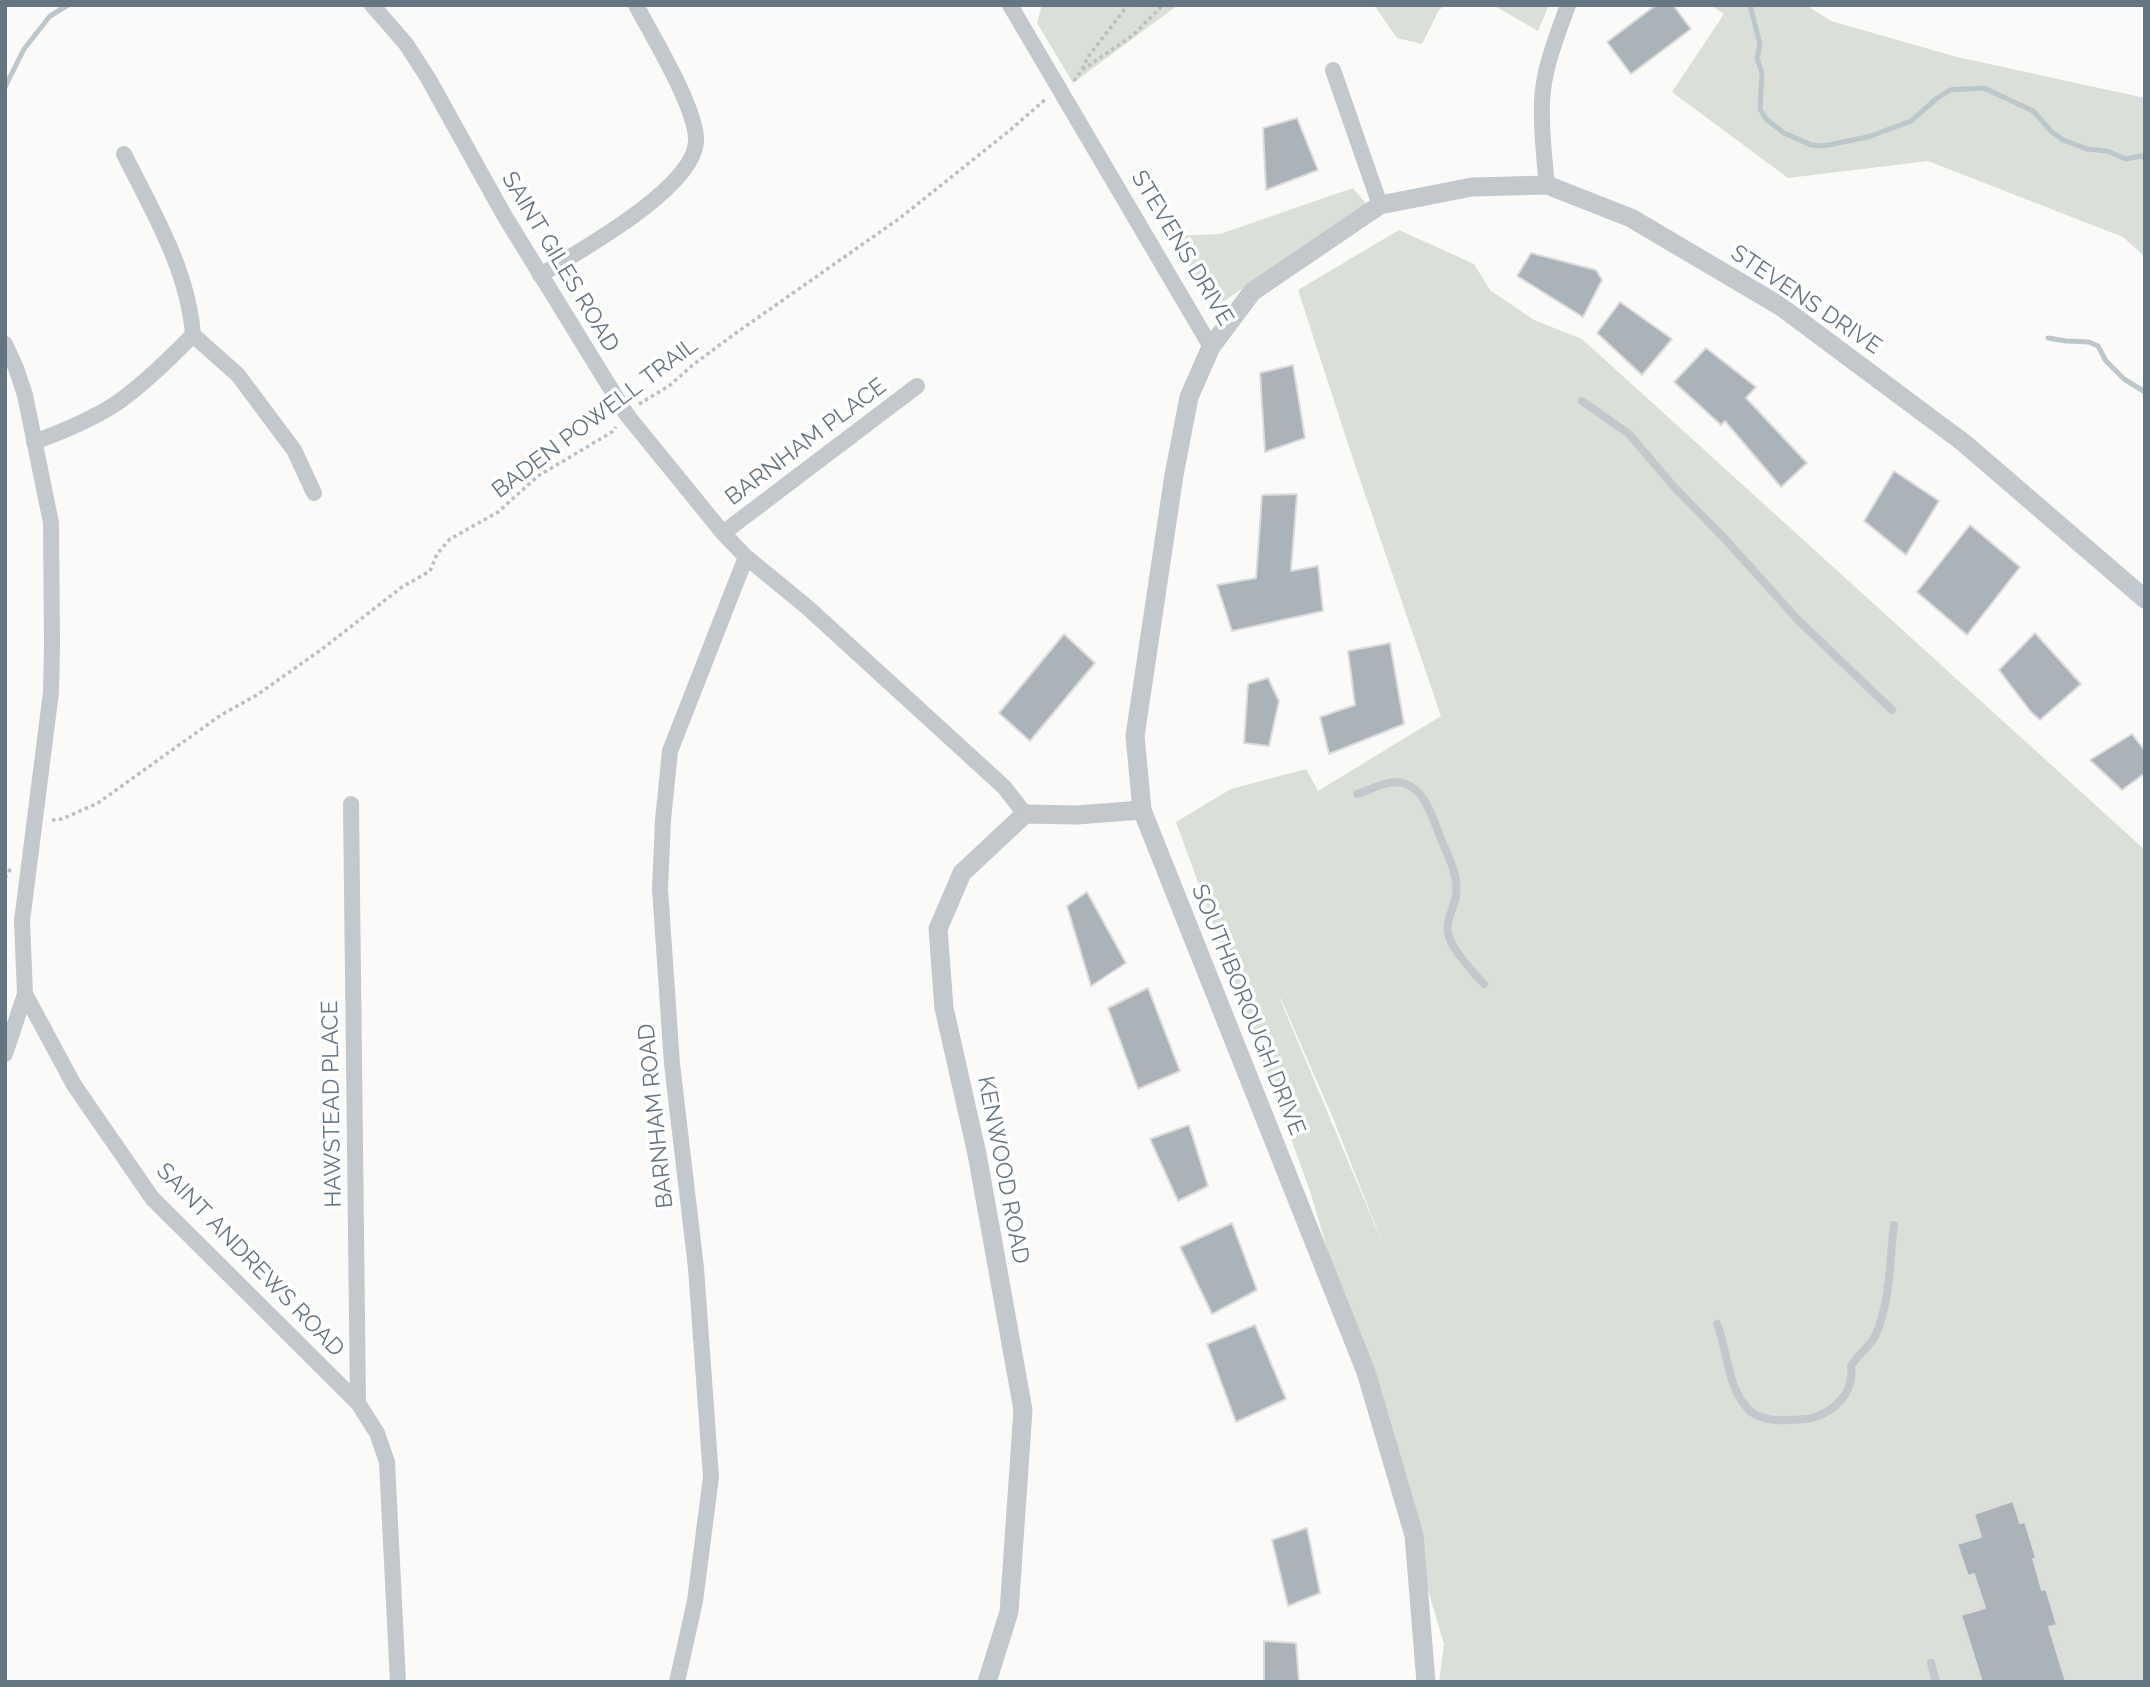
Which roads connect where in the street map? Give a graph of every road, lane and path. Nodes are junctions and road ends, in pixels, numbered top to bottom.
1 (372, 5) edge
2 (636, 5) edge
3 (1010, 5) edge
4 (1025, 5) edge
5 (1128, 5) edge
6 (1163, 5) edge
7 (1568, 5) edge
8 (1021, 22) junction
9 (1333, 70) dead end
10 (1081, 71) junction
11 (1069, 87) dead end
12 (1048, 98) dead end
13 (124, 154) dead end
14 (1547, 185) junction
15 (1380, 205) junction
16 (540, 275) junction
17 (193, 335) junction
18 (5, 344) edge
19 (1210, 346) junction
20 (917, 386) dead end
21 (1582, 401) dead end
22 (626, 415) junction
23 (34, 442) junction
24 (314, 493) dead end
25 (723, 533) junction
26 (746, 557) junction
27 (2145, 598) edge
28 (1892, 710) dead end
29 (1357, 794) dead end
30 (351, 804) dead end
31 (1142, 810) junction
32 (1025, 814) junction
33 (34, 820) junction
34 (12, 866) dead end
35 (5, 878) edge
36 (1484, 984) dead end
37 (25, 994) junction
38 (5, 1054) edge
39 (1894, 1225) dead end
40 (1717, 1324) dead end
41 (358, 1403) junction
42 (1931, 1663) dead end
43 (398, 1682) edge
44 (677, 1682) edge
45 (988, 1682) edge
46 (1426, 1682) edge
47 (1936, 1682) edge

1 - 16 street, SAINT GILES ROAD
2 - 16 street
3 - 8 street, STEVENS DRIVE
4 - 8 street
5 - 10 path
6 - 10 path
7 - 14 street
8 - 19 street, STEVENS DRIVE
9 - 15 street
10 - 11 path
12 - 22 path, BADEN POWELL TRAIL
13 - 17 street
14 - 15 street, STEVENS DRIVE
14 - 27 street, STEVENS DRIVE
15 - 19 street, STEVENS DRIVE
16 - 22 street, SAINT GILES ROAD
17 - 23 street
17 - 24 street
18 - 23 street, SAINT ANDREWS ROAD
19 - 31 street, SOUTHBOROUGH DRIVE
20 - 25 street, BARNHAM PLACE
21 - 28 lane
22 - 25 street, SAINT GILES ROAD
22 - 33 path, BADEN POWELL TRAIL
23 - 33 street, SAINT ANDREWS ROAD
25 - 26 street
26 - 32 street
26 - 44 street, BARNHAM ROAD
29 - 36 lane
30 - 41 street, HAWSTEAD PLACE
31 - 32 street
31 - 46 street, SOUTHBOROUGH DRIVE
32 - 45 street, KENWOOD ROAD
33 - 37 street, SAINT ANDREWS ROAD
34 - 35 path
37 - 38 street
37 - 41 street, SAINT ANDREWS ROAD
39 - 40 lane
41 - 43 street, SAINT ANDREWS ROAD
42 - 47 lane

